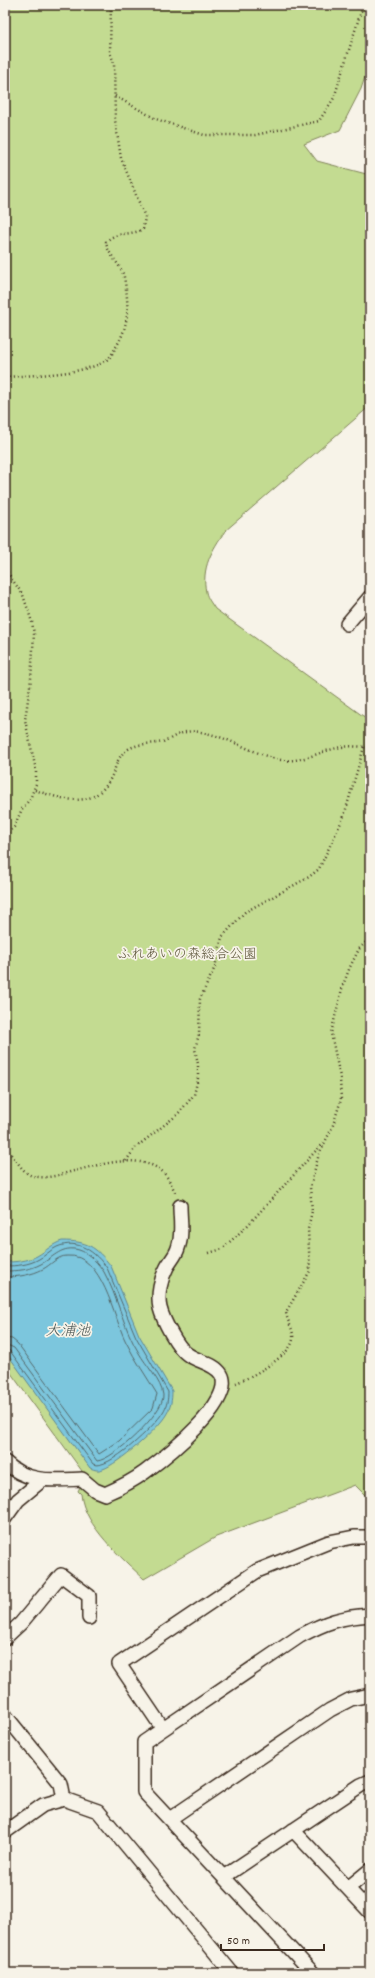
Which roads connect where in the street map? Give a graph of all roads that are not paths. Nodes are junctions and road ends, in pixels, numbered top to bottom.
1 (370, 596) edge
2 (347, 624) dead end
3 (180, 1206) road end
4 (5, 1462) edge
5 (41, 1481) junction
6 (5, 1518) edge
7 (370, 1537) edge
8 (370, 1615) edge
9 (89, 1618) dead end
10 (5, 1638) edge
11 (370, 1695) edge
12 (5, 1715) edge
13 (163, 1729) junction
14 (370, 1781) edge
15 (64, 1799) junction
16 (171, 1818) junction
17 (293, 1830) junction
18 (5, 1832) edge
19 (370, 1870) edge
20 (224, 1876) junction
21 (348, 1888) junction
22 (370, 1912) edge
23 (232, 1973) edge
24 (313, 1973) edge

1 - 2 street
3 - 5 street
4 - 5 street
5 - 6 street
7 - 13 street
8 - 13 street
9 - 10 street
11 - 16 street
12 - 15 street
13 - 16 street
14 - 17 street
15 - 18 street
15 - 23 street
16 - 20 street
17 - 20 street
17 - 21 street
19 - 21 street
20 - 24 street
21 - 22 street

